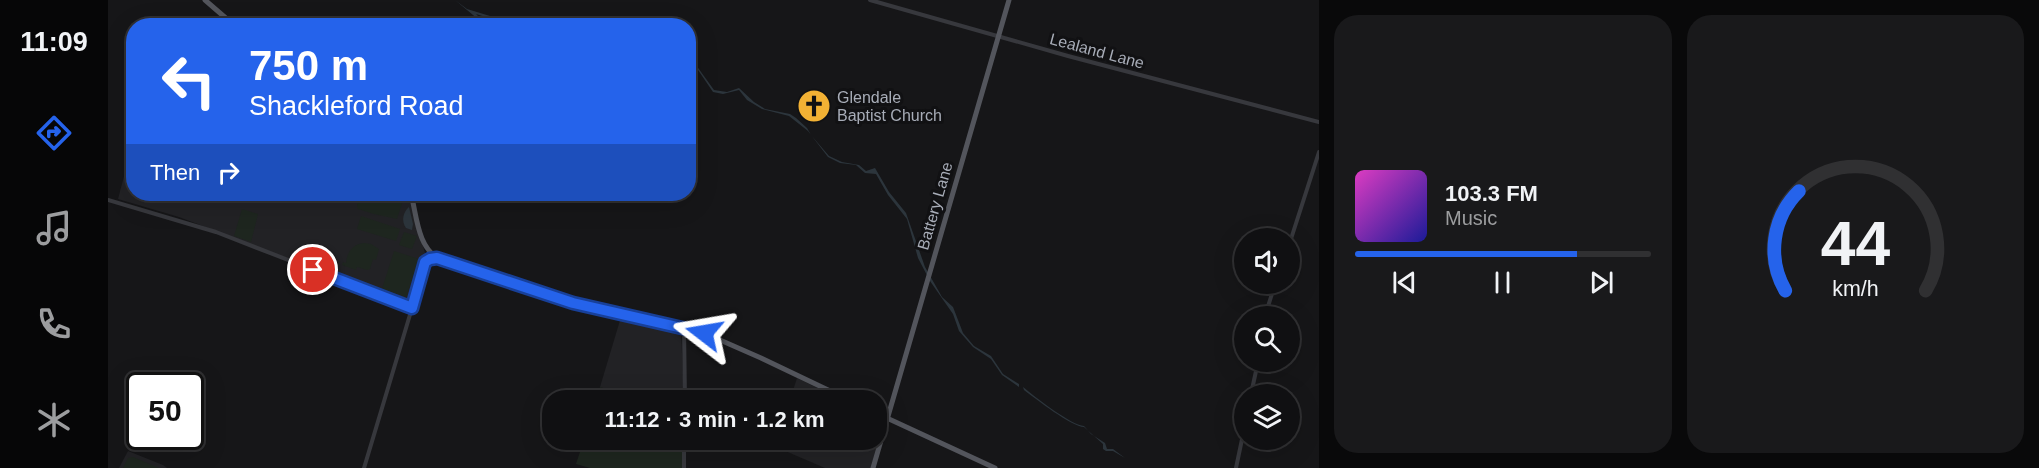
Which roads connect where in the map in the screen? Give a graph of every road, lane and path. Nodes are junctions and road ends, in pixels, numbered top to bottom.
1 (205, 0) edge
2 (870, 0) edge
3 (1009, 0) edge
4 (225, 18) edge
5 (999, 36) junction
6 (1319, 122) edge
7 (1319, 152) edge
8 (108, 200) edge
9 (413, 201) edge
10 (1295, 228) edge
11 (430, 253) junction
12 (437, 258) junction
13 (425, 262) junction
14 (412, 308) junction
15 (684, 327) junction
16 (685, 390) edge
17 (828, 390) edge
18 (888, 419) junction
19 (887, 422) edge
20 (898, 423) junction
21 (887, 430) edge
22 (684, 450) edge
23 (879, 450) edge
24 (1240, 450) edge
25 (364, 468) edge
26 (684, 468) edge
27 (873, 468) edge
28 (995, 468) edge
29 (1236, 468) edge

1 - 4 main road
2 - 5 street, Lealand Lane
3 - 5 main road, Battery Lane
5 - 6 street, Lealand Lane
5 - 18 main road, Battery Lane
7 - 10 street
8 - 14 street
9 - 11 main road
11 - 12 main road
11 - 13 street
12 - 13 street
12 - 15 main road
13 - 14 street
14 - 25 street
15 - 16 street
15 - 17 main road
18 - 19 main road, Battery Lane
18 - 20 main road
20 - 21 main road
20 - 28 main road
22 - 26 street
23 - 27 main road, Battery Lane
24 - 29 street

